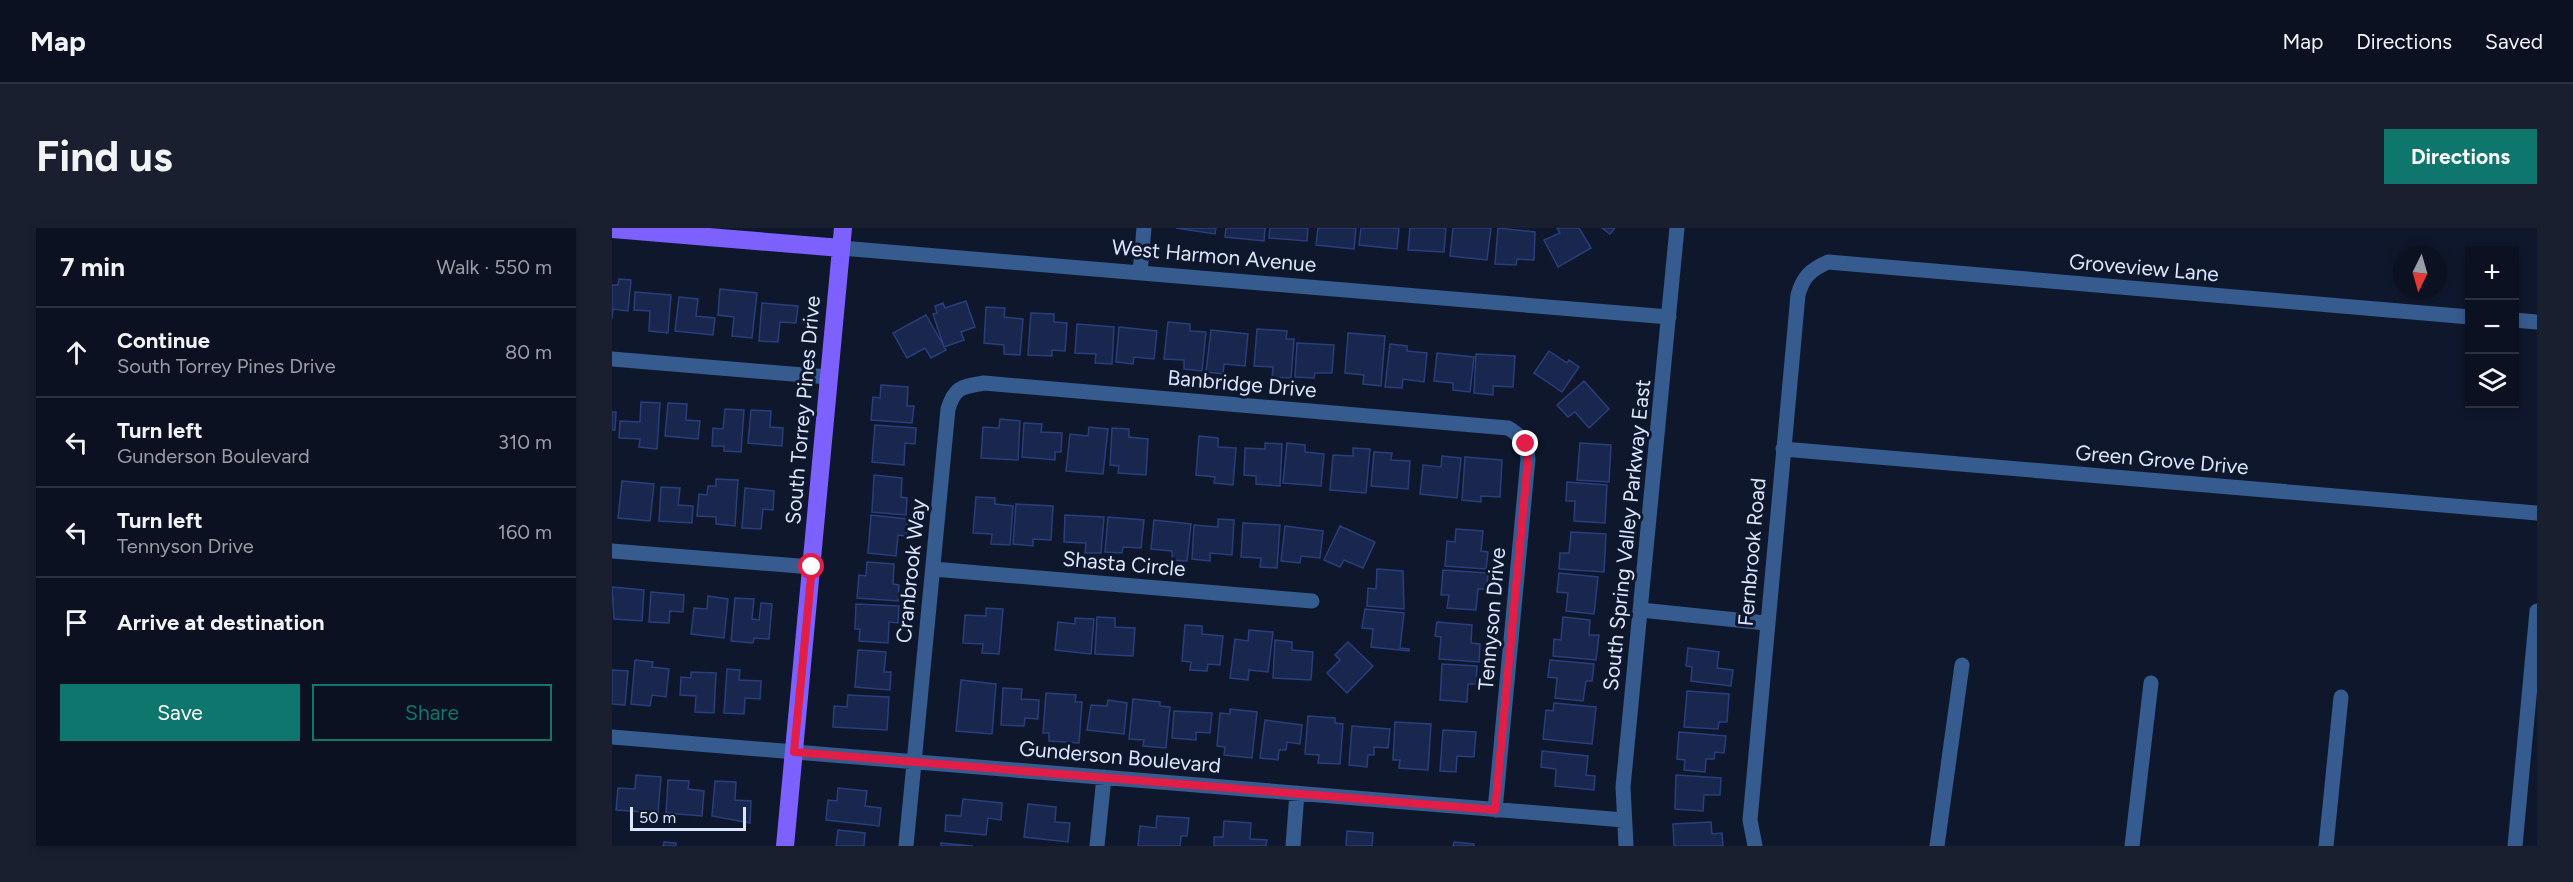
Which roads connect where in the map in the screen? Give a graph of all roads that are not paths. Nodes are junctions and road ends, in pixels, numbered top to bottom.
1 (843, 228) edge
2 (1144, 228) edge
3 (1677, 228) edge
4 (612, 229) edge
5 (841, 248) junction
6 (1815, 268) joint
7 (1140, 273) junction
8 (2465, 316) edge
9 (1669, 317) junction
10 (2519, 320) edge
11 (2537, 322) edge
12 (612, 359) edge
13 (828, 377) junction
14 (960, 388) joint
15 (1519, 434) joint
16 (1783, 449) junction
17 (2537, 513) edge
18 (612, 551) edge
19 (812, 567) junction
20 (933, 569) junction
21 (1312, 601) dead end
22 (1641, 610) junction
23 (2537, 611) edge
24 (1766, 623) junction
25 (1962, 665) dead end
26 (2151, 683) dead end
27 (2341, 696) dead end
28 (612, 737) edge
29 (794, 752) junction
30 (913, 761) junction
31 (1104, 777) junction
32 (1297, 793) junction
33 (1495, 810) junction
34 (1624, 820) junction
35 (785, 846) edge
36 (906, 846) edge
37 (1097, 846) edge
38 (1293, 846) edge
39 (1626, 846) edge
40 (1755, 846) edge
41 (1937, 846) edge
42 (2132, 846) edge
43 (2326, 846) edge
44 (2515, 846) edge

1 - 5 main road, South Torrey Pines Drive
2 - 7 street
3 - 9 street, South Spring Valley Parkway East
4 - 5 main road, West Harmon Avenue
5 - 7 street, West Harmon Avenue
5 - 13 main road, South Torrey Pines Drive
6 - 8 street, Groveview Lane
6 - 16 street, Fernbrook Road
7 - 9 street, West Harmon Avenue
9 - 22 street, South Spring Valley Parkway East
10 - 11 street
12 - 13 street
13 - 19 main road, South Torrey Pines Drive
14 - 15 street, Banbridge Drive
14 - 20 street, Cranbrook Way
15 - 33 street, Tennyson Drive
16 - 17 street, Green Grove Drive
16 - 24 street, Fernbrook Road
18 - 19 street
19 - 29 main road, South Torrey Pines Drive
20 - 21 street, Shasta Circle
20 - 30 street, Cranbrook Way
22 - 24 street
22 - 34 street, South Spring Valley Parkway East
23 - 44 street
24 - 40 street, Fernbrook Road
25 - 41 street
26 - 42 street
27 - 43 street
28 - 29 street, Gunderson Boulevard
29 - 30 street, Gunderson Boulevard
29 - 35 main road, South Torrey Pines Drive
30 - 31 street, Gunderson Boulevard
30 - 36 street, Cranbrook Way
31 - 32 street, Gunderson Boulevard
31 - 37 street
32 - 33 street, Gunderson Boulevard
32 - 38 street
33 - 34 street, Gunderson Boulevard
34 - 39 street, South Spring Valley Parkway East

